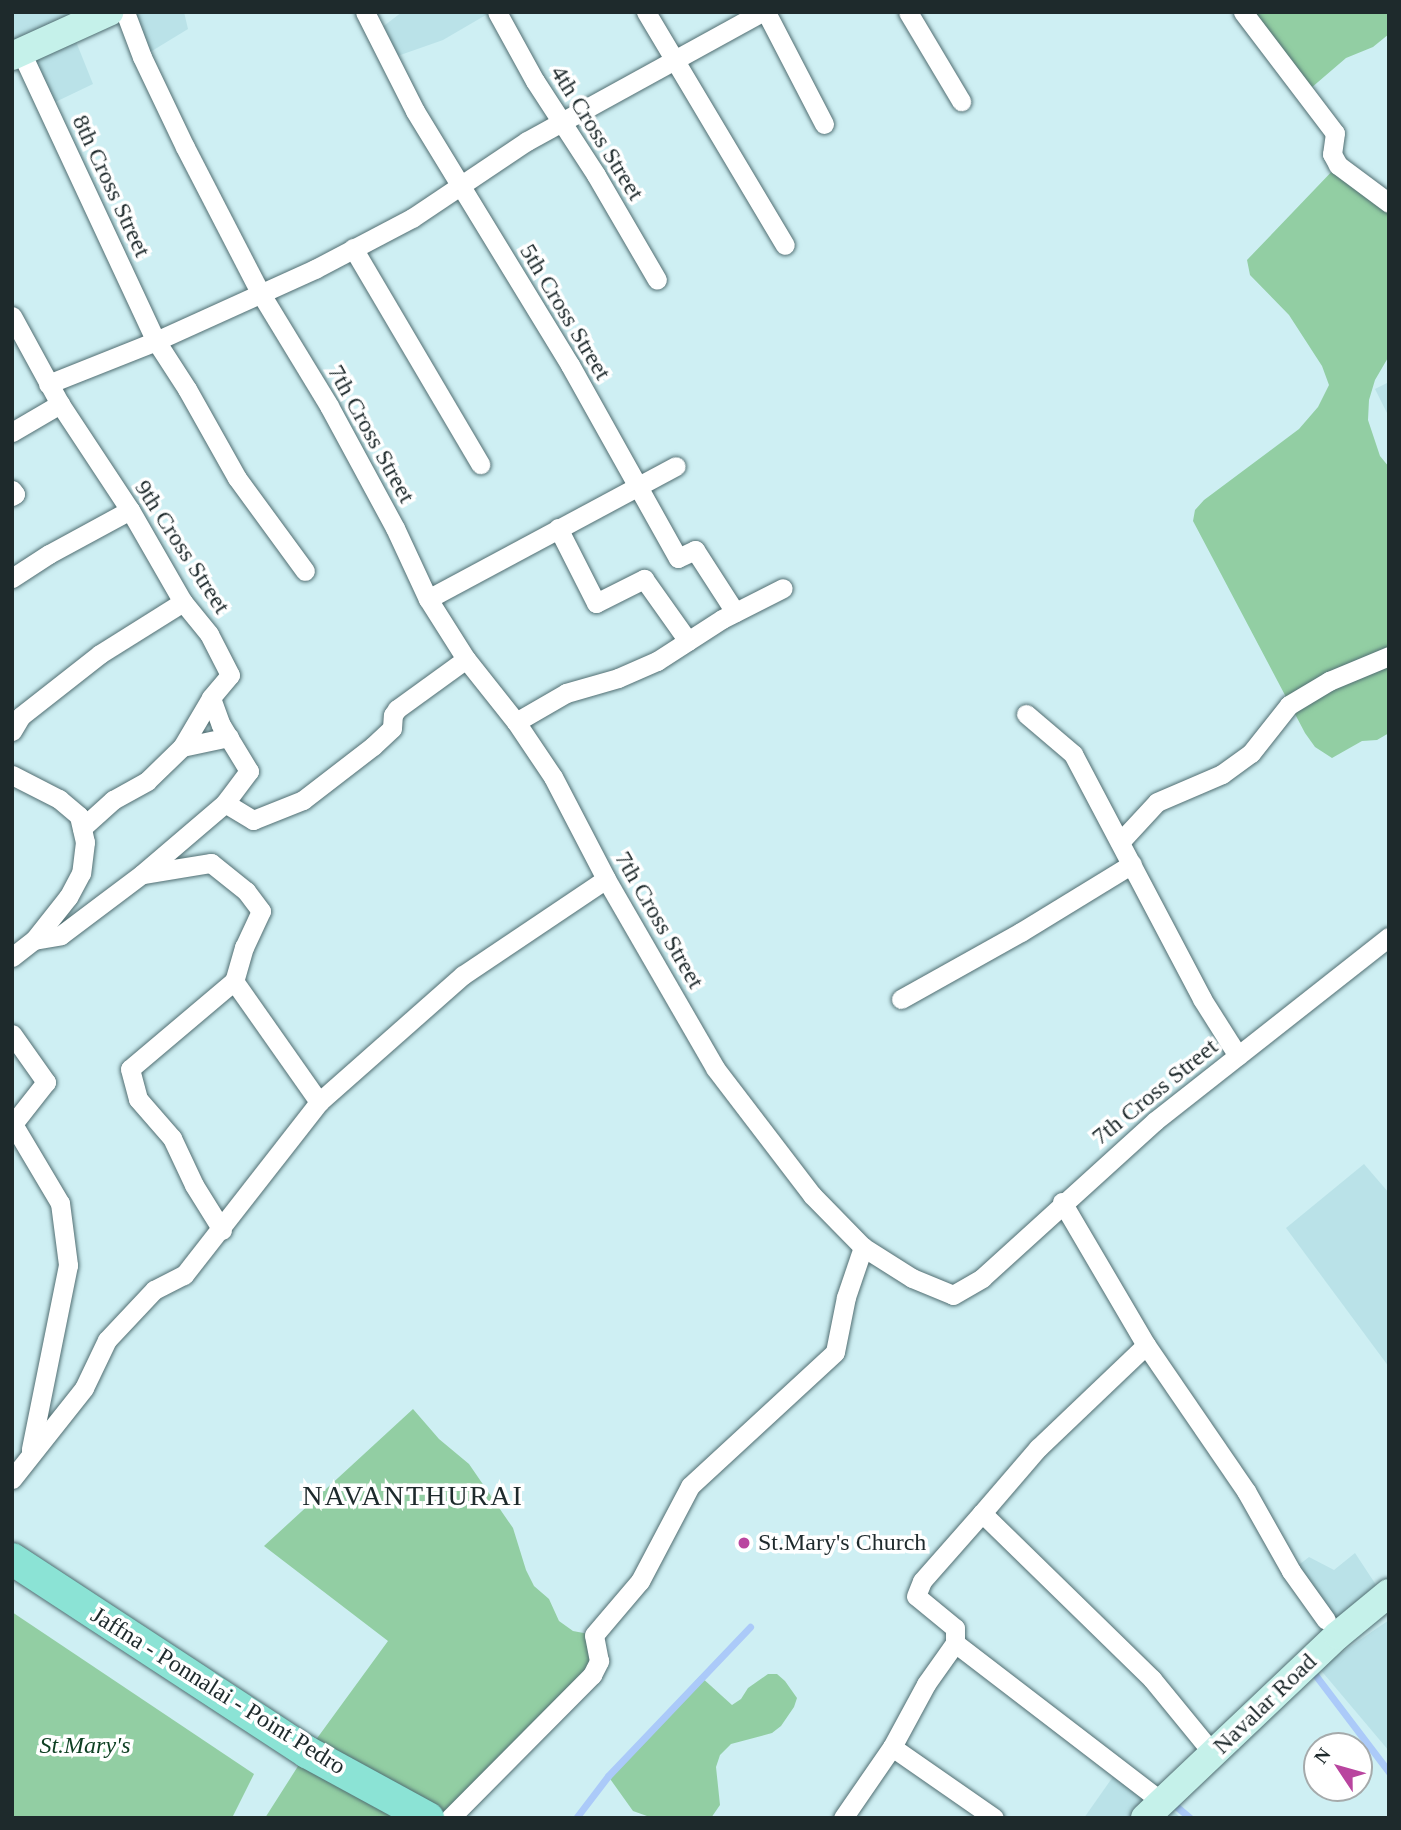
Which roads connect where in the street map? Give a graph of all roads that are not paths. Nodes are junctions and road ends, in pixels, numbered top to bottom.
1 (109, 12) edge
2 (125, 12) edge
3 (365, 12) edge
4 (497, 12) edge
5 (646, 12) edge
6 (764, 12) edge
7 (908, 12) edge
8 (1243, 12) edge
9 (17, 54) edge
10 (676, 61) junction
11 (961, 101) dead end
12 (562, 122) junction
13 (824, 124) dead end
14 (458, 186) junction
15 (1389, 204) edge
16 (785, 245) dead end
17 (353, 248) junction
18 (657, 280) dead end
19 (261, 294) junction
20 (12, 316) edge
21 (156, 341) junction
22 (48, 384) junction
23 (60, 404) junction
24 (12, 432) edge
25 (480, 464) dead end
26 (676, 466) dead end
27 (638, 485) junction
28 (12, 490) edge
29 (12, 496) edge
30 (130, 510) junction
31 (558, 528) junction
32 (306, 571) dead end
33 (12, 578) edge
34 (783, 588) dead end
35 (428, 599) junction
36 (183, 602) junction
37 (735, 612) junction
38 (688, 641) junction
39 (1389, 656) edge
40 (467, 659) junction
41 (211, 698) junction
42 (1026, 714) dead end
43 (516, 722) junction
44 (12, 731) edge
45 (229, 737) junction
46 (182, 747) junction
47 (12, 775) edge
48 (225, 803) junction
49 (82, 828) junction
50 (1120, 842) junction
51 (1132, 864) junction
52 (142, 874) junction
53 (606, 879) junction
54 (1389, 937) edge
55 (34, 940) junction
56 (12, 957) edge
57 (234, 981) junction
58 (901, 999) dead end
59 (12, 1034) edge
60 (1238, 1056) junction
61 (319, 1102) junction
62 (1062, 1202) junction
63 (222, 1230) junction
64 (863, 1247) junction
65 (1146, 1345) junction
66 (30, 1454) junction
67 (12, 1479) edge
68 (982, 1513) junction
69 (12, 1559) edge
70 (1389, 1593) edge
71 (1326, 1620) dead end
72 (955, 1643) junction
73 (1206, 1745) dead end
74 (892, 1747) junction
75 (1153, 1809) edge
76 (428, 1818) edge
77 (450, 1818) edge
78 (843, 1818) edge
79 (994, 1818) edge

1 - 9 street
2 - 19 street, 7th Cross Street
3 - 14 street, 5th Cross Street
4 - 12 street, 4th Cross Street
5 - 10 street
6 - 10 street
6 - 13 street
7 - 11 street
8 - 15 street
9 - 21 street, 8th Cross Street
10 - 12 street
10 - 16 street
12 - 14 street
12 - 18 street, 4th Cross Street
14 - 17 street
14 - 27 street, 5th Cross Street
17 - 19 street
17 - 25 street
19 - 21 street
19 - 35 street, 7th Cross Street
20 - 22 street, 9th Cross Street
21 - 22 street
21 - 32 street, 8th Cross Street
22 - 23 street, 9th Cross Street
23 - 24 street
23 - 30 street, 9th Cross Street
26 - 27 street
27 - 31 street
27 - 37 street, 5th Cross Street
28 - 29 street
30 - 33 street
30 - 36 street, 9th Cross Street
31 - 35 street
31 - 38 street
34 - 37 street
35 - 40 street, 7th Cross Street
36 - 41 street, 9th Cross Street
36 - 44 street
37 - 38 street
38 - 43 street
39 - 50 street
40 - 43 street, 7th Cross Street
40 - 48 street
41 - 45 street
41 - 46 street
42 - 50 street
43 - 53 street, 7th Cross Street
45 - 46 street
45 - 48 street
46 - 49 street
47 - 49 street
48 - 52 street
49 - 55 street
50 - 51 street
51 - 58 street
51 - 60 street
52 - 55 street
52 - 57 street
53 - 61 street
53 - 64 street, 7th Cross Street
54 - 60 street, 7th Cross Street
55 - 56 street
57 - 61 street
57 - 63 street
59 - 66 street
60 - 62 street, 7th Cross Street
61 - 63 street
62 - 64 street, 7th Cross Street
62 - 65 street
63 - 66 street
64 - 77 street
65 - 68 street
65 - 71 street
66 - 67 street
68 - 72 street
68 - 73 street
69 - 76 main road, Jaffna - Ponnalai - Point Pedro
70 - 75 street, Navalar Road
72 - 74 street
72 - 75 street
74 - 78 street
74 - 79 street

